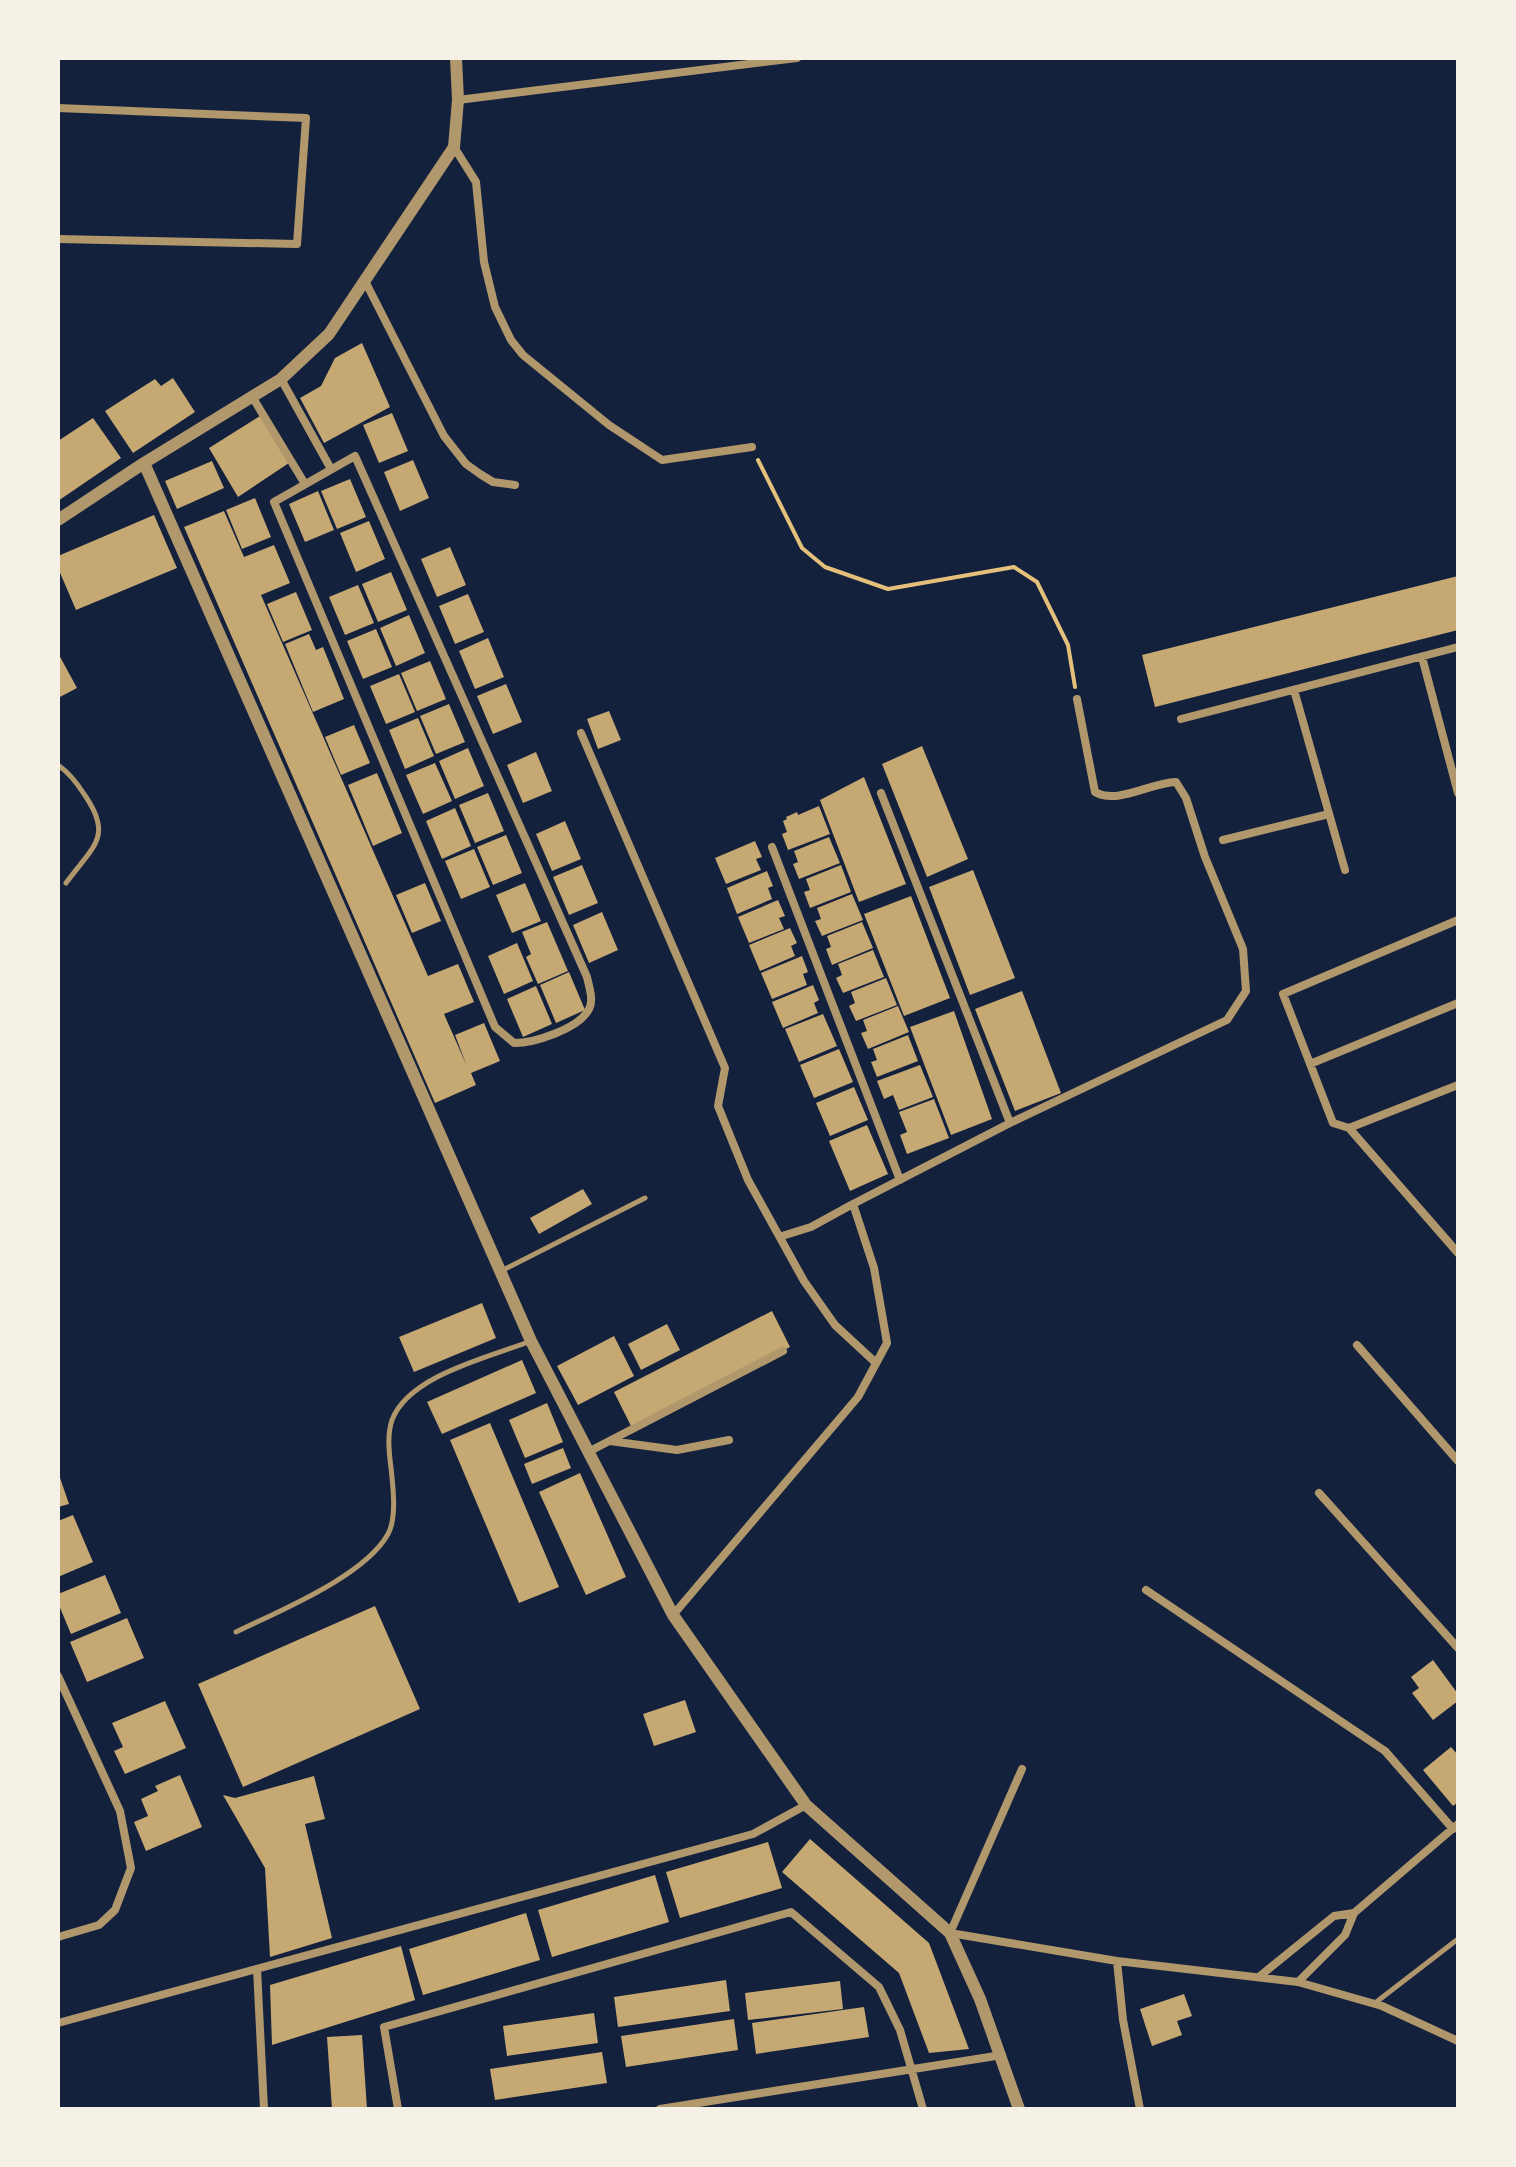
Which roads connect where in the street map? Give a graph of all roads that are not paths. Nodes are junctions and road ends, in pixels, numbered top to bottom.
1 (456, 58) edge
2 (797, 58) edge
3 (458, 100) junction
4 (58, 108) edge
5 (454, 147) junction
6 (58, 239) edge
7 (365, 281) junction
8 (281, 379) junction
9 (253, 398) junction
10 (752, 447) road end
11 (144, 463) junction
12 (331, 469) junction
13 (305, 484) junction
14 (515, 485) dead end
15 (58, 520) edge
16 (1458, 647) edge
17 (1422, 657) junction
18 (1294, 690) junction
19 (1077, 699) road end
20 (1181, 719) dead end
21 (581, 733) dead end
22 (58, 765) edge
23 (881, 793) dead end
24 (1458, 793) edge
25 (1329, 814) junction
26 (1223, 840) dead end
27 (772, 847) dead end
28 (1345, 870) dead end
29 (66, 883) dead end
30 (1458, 920) edge
31 (1458, 1003) edge
32 (1310, 1064) junction
33 (1458, 1085) edge
34 (1010, 1123) junction
35 (1349, 1128) junction
36 (900, 1180) junction
37 (645, 1198) dead end
38 (853, 1204) junction
39 (782, 1236) junction
40 (1458, 1253) edge
41 (500, 1272) junction
42 (531, 1341) junction
43 (1357, 1345) dead end
44 (783, 1351) dead end
45 (876, 1363) junction
46 (729, 1440) dead end
47 (610, 1441) junction
48 (590, 1451) junction
49 (1458, 1461) edge
50 (1319, 1493) dead end
51 (1146, 1590) dead end
52 (673, 1615) junction
53 (236, 1632) dead end
54 (1458, 1648) edge
55 (58, 1676) edge
56 (1022, 1769) dead end
57 (806, 1805) junction
58 (1455, 1826) edge
59 (1354, 1913) junction
60 (950, 1933) junction
61 (58, 1937) edge
62 (1458, 1939) edge
63 (1117, 1961) junction
64 (257, 1969) junction
65 (1260, 1976) junction
66 (1298, 1982) junction
67 (1375, 2003) junction
68 (58, 2023) edge
69 (1458, 2041) edge
70 (1002, 2055) junction
71 (912, 2069) junction
72 (692, 2107) edge
73 (264, 2109) edge
74 (398, 2109) edge
75 (660, 2109) edge
76 (923, 2109) edge
77 (1019, 2109) edge
78 (1140, 2109) edge

1 - 3 street
2 - 3 street
3 - 5 street
4 - 6 street
5 - 7 street
5 - 10 street
7 - 8 street
7 - 14 street
8 - 9 street
8 - 12 street
9 - 11 street
9 - 13 street
11 - 15 street
11 - 41 street
12 - 13 street
12 - 13 street
16 - 17 street
17 - 18 street
17 - 24 street
18 - 20 street
18 - 25 street
19 - 34 street
21 - 39 street
22 - 29 lane
23 - 34 street
25 - 26 street
25 - 28 street
27 - 36 street
30 - 32 street
31 - 32 street
32 - 35 street
33 - 35 street
34 - 36 street
35 - 40 street
36 - 38 street
37 - 41 lane
38 - 39 street
38 - 45 street
39 - 45 street
41 - 42 street
42 - 48 street
42 - 53 lane
43 - 49 street
44 - 47 street
45 - 52 street
46 - 47 street
47 - 48 street
48 - 52 street
50 - 54 street
51 - 58 street
52 - 57 street
55 - 61 street
56 - 60 street
57 - 60 street
57 - 64 street
58 - 59 street
59 - 65 street
59 - 66 street
60 - 63 street
60 - 70 street
62 - 67 lane
63 - 65 street
63 - 78 street
64 - 68 street
64 - 73 street
65 - 66 street
66 - 67 street
67 - 69 street
70 - 71 street
70 - 77 street
71 - 72 street
71 - 74 street
71 - 76 street
72 - 75 street

